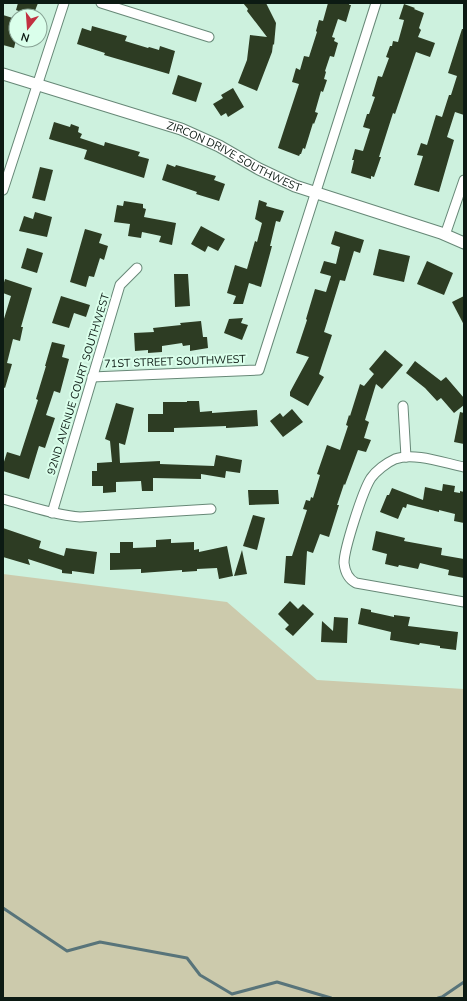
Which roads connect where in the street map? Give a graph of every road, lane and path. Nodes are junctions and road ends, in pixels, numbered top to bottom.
1 (64, 3) edge
2 (102, 3) edge
3 (376, 3) edge
4 (209, 37) dead end
5 (3, 74) edge
6 (37, 85) junction
7 (464, 180) edge
8 (3, 190) edge
9 (316, 193) junction
10 (446, 235) junction
11 (464, 243) edge
12 (137, 268) dead end
13 (92, 377) junction
14 (402, 406) dead end
15 (406, 457) junction
16 (464, 467) edge
17 (3, 499) edge
18 (212, 508) dead end
19 (52, 513) junction
20 (464, 602) edge

1 - 6 street
2 - 4 street
3 - 9 street
5 - 6 street, ZIRCON DRIVE SOUTHWEST
6 - 8 street
6 - 9 street, ZIRCON DRIVE SOUTHWEST
7 - 10 street
9 - 10 street, ZIRCON DRIVE SOUTHWEST
9 - 13 street, 71ST STREET SOUTHWEST
10 - 11 street, ZIRCON DRIVE SOUTHWEST
12 - 13 street, 92ND AVENUE COURT SOUTHWEST
13 - 19 street, 92ND AVENUE COURT SOUTHWEST
14 - 15 street
15 - 16 street
15 - 20 street
17 - 19 street
18 - 19 street

